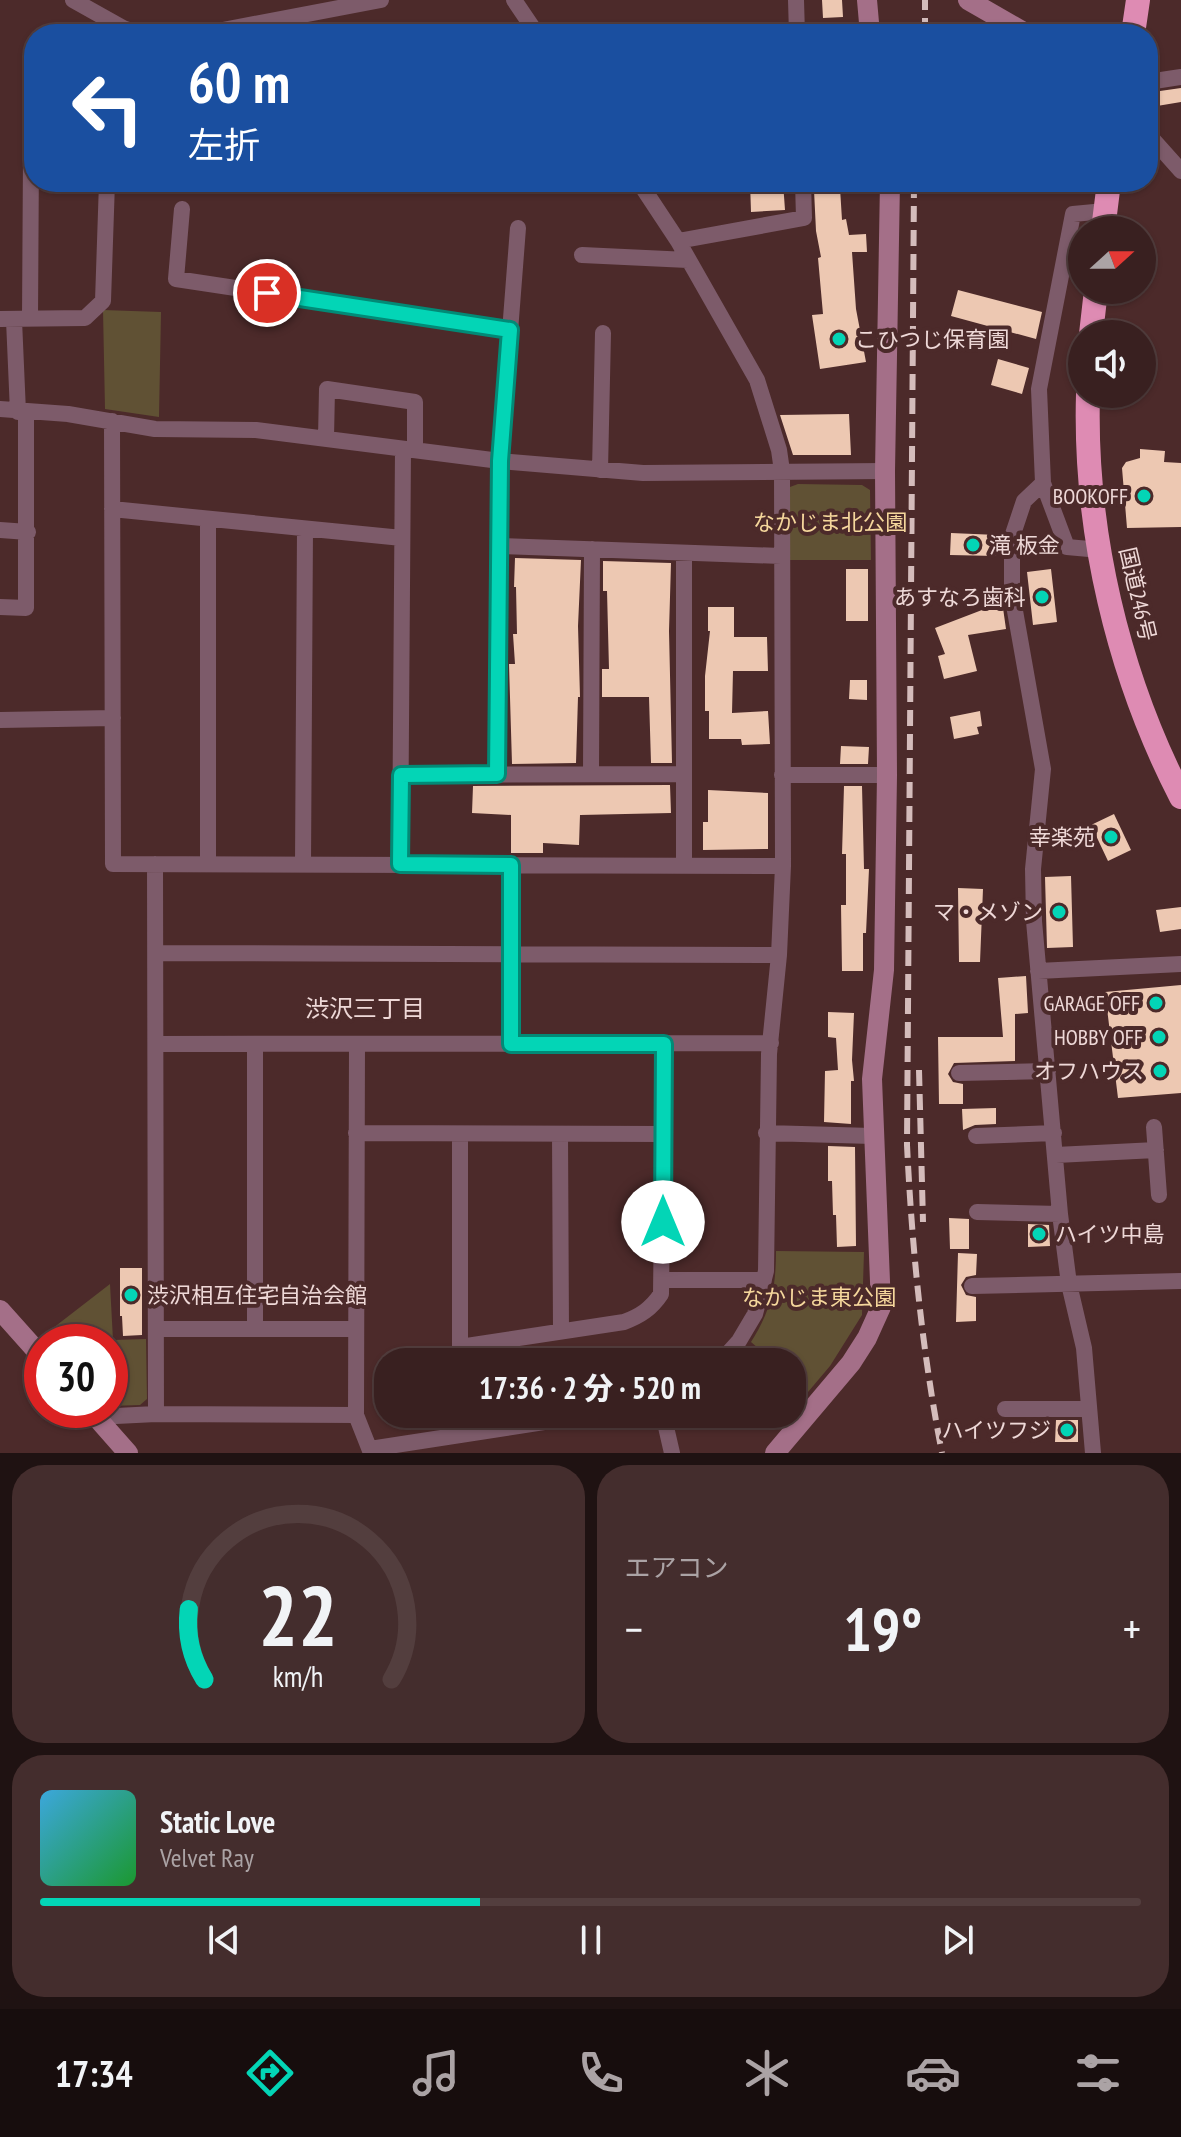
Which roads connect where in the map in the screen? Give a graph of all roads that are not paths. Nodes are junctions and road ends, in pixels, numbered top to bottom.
1 (73, 0) edge
2 (381, 0) edge
3 (514, 0) edge
4 (796, 0) edge
5 (867, 0) edge
6 (968, 0) edge
7 (1138, 0) edge
8 (116, 24) edge
9 (267, 24) edge
10 (530, 24) edge
11 (797, 24) edge
12 (869, 24) edge
13 (1010, 24) edge
14 (1134, 24) edge
15 (1181, 77) edge
16 (1158, 80) edge
17 (1158, 145) edge
18 (1181, 171) edge
19 (27, 192) edge
20 (107, 192) edge
21 (646, 192) edge
22 (803, 192) edge
23 (890, 192) edge
24 (1108, 192) edge
25 (182, 209) dead end
26 (1105, 216) edge
27 (518, 228) dead end
28 (1068, 240) edge
29 (678, 241) junction
30 (582, 255) dead end
31 (688, 260) junction
32 (15, 319) edge
33 (510, 330) junction
34 (603, 333) dead end
35 (1089, 408) edge
36 (0, 409) edge
37 (22, 412) junction
38 (112, 421) junction
39 (326, 438) junction
40 (409, 450) junction
41 (500, 461) junction
42 (600, 470) junction
43 (782, 471) junction
44 (885, 471) junction
45 (1043, 483) junction
46 (112, 509) junction
47 (208, 519) junction
48 (305, 529) junction
49 (0, 530) edge
50 (28, 532) junction
51 (402, 538) junction
52 (498, 546) junction
53 (592, 549) junction
54 (1100, 550) junction
55 (684, 553) junction
56 (781, 556) junction
57 (0, 607) edge
58 (113, 718) junction
59 (0, 720) edge
60 (497, 774) junction
61 (591, 774) junction
62 (684, 774) junction
63 (401, 775) junction
64 (782, 775) junction
65 (887, 775) junction
66 (1181, 797) edge
67 (155, 864) junction
68 (208, 864) junction
69 (303, 864) junction
70 (400, 864) junction
71 (511, 865) junction
72 (684, 866) junction
73 (783, 866) junction
74 (157, 953) junction
75 (511, 954) junction
76 (779, 955) junction
77 (1181, 964) edge
78 (1038, 971) junction
79 (771, 1043) junction
80 (157, 1044) junction
81 (255, 1044) junction
82 (357, 1044) junction
83 (511, 1044) junction
84 (664, 1044) junction
85 (1048, 1071) junction
86 (959, 1073) dead end
87 (1154, 1127) dead end
88 (356, 1133) junction
89 (766, 1133) junction
90 (1054, 1133) junction
91 (460, 1134) junction
92 (560, 1134) junction
93 (663, 1134) junction
94 (872, 1136) junction
95 (976, 1136) dead end
96 (1156, 1150) junction
97 (1056, 1155) junction
98 (1159, 1195) dead end
99 (977, 1212) dead end
100 (1060, 1214) junction
101 (663, 1280) junction
102 (764, 1280) junction
103 (1181, 1281) edge
104 (1069, 1284) junction
105 (972, 1286) dead end
106 (0, 1310) edge
107 (156, 1329) junction
108 (255, 1329) junction
109 (355, 1329) junction
110 (561, 1330) junction
111 (24, 1337) edge
112 (460, 1348) edge
113 (485, 1348) edge
114 (733, 1348) edge
115 (1005, 1409) dead end
116 (1088, 1409) junction
117 (128, 1414) edge
118 (156, 1414) junction
119 (356, 1415) junction
120 (106, 1428) edge
121 (459, 1428) edge
122 (505, 1428) edge
123 (666, 1428) edge
124 (459, 1435) junction
125 (370, 1451) edge
126 (778, 1452) edge
127 (128, 1453) edge
128 (672, 1453) edge
129 (1093, 1453) edge

1 - 8 street
2 - 9 street
3 - 10 street
4 - 11 street
5 - 12 street
6 - 13 street
7 - 14 highway
15 - 16 street
17 - 18 street
19 - 32 street
20 - 32 street
21 - 29 street
22 - 29 street
23 - 44 street
24 - 26 highway
25 - 33 street
27 - 33 street
28 - 45 street
29 - 31 street
30 - 31 street
31 - 43 street
32 - 37 street
33 - 41 street
34 - 42 street
35 - 54 highway, 国道246号
36 - 37 street
37 - 38 street
37 - 50 street
38 - 39 street
38 - 46 street
39 - 40 street
39 - 40 street
40 - 41 street
40 - 51 street
41 - 42 street
41 - 52 street
42 - 43 street
43 - 44 street
43 - 56 street
44 - 65 street
45 - 54 street
45 - 78 street
46 - 47 street
46 - 58 street
47 - 48 street
47 - 68 street
48 - 51 street
48 - 69 street
49 - 50 street
50 - 57 street
51 - 63 street
52 - 53 street
52 - 60 street
53 - 55 street
53 - 61 street
54 - 66 highway, 国道246号
55 - 56 street
55 - 62 street
56 - 64 street
58 - 59 street
58 - 67 street
60 - 61 street
60 - 63 street
61 - 62 street
62 - 72 street
63 - 70 street
64 - 65 street
64 - 73 street
65 - 94 street
67 - 68 street
67 - 74 street
68 - 69 street
69 - 70 street
70 - 71 street
71 - 72 street
71 - 75 street
72 - 73 street
73 - 76 street
74 - 75 street
74 - 80 street
75 - 76 street
75 - 83 street
76 - 79 street
77 - 78 street
78 - 85 street
79 - 84 street
79 - 89 street
80 - 81 street
80 - 107 street
81 - 82 street
81 - 108 street
82 - 83 street
82 - 88 street
83 - 84 street
84 - 93 street
85 - 86 street
85 - 90 street
87 - 96 street
88 - 91 street
88 - 109 street
89 - 94 street
89 - 102 street
90 - 95 street
90 - 97 street
91 - 92 street
91 - 112 street
92 - 93 street
92 - 110 street
93 - 101 street
94 - 126 street
96 - 97 street
96 - 98 street
97 - 100 street
99 - 100 street
100 - 104 street
101 - 102 street
101 - 110 street
102 - 114 street
103 - 104 street
104 - 105 street
104 - 116 street
106 - 111 street
107 - 108 street
107 - 118 street
108 - 109 street
109 - 119 street
110 - 113 street
115 - 116 street
116 - 129 street
117 - 118 street
118 - 119 street
119 - 125 street
120 - 127 street
121 - 124 street
122 - 124 street
123 - 128 street
124 - 125 street

